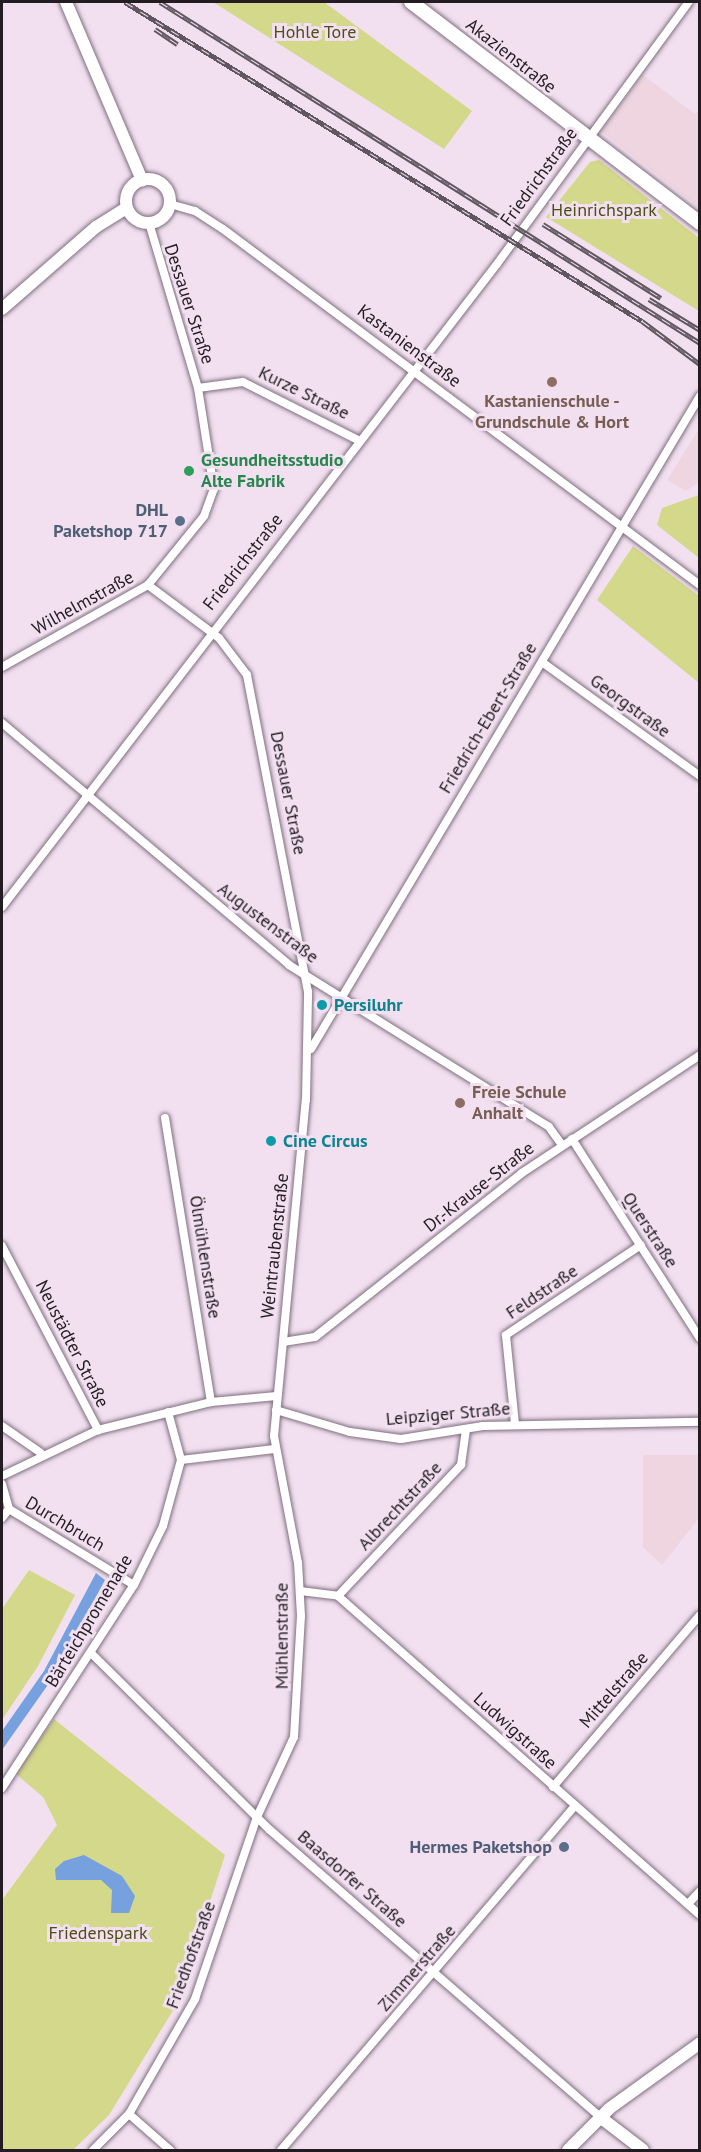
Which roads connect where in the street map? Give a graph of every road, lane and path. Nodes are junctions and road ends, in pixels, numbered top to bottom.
1 (66, 2) edge
2 (411, 2) edge
3 (676, 2) edge
4 (687, 5) edge
5 (589, 138) junction
6 (142, 180) junction
7 (170, 204) junction
8 (127, 208) junction
9 (149, 223) junction
10 (699, 223) edge
11 (2, 309) edge
12 (413, 372) junction
13 (198, 388) junction
14 (699, 396) edge
15 (358, 440) junction
16 (622, 527) junction
17 (148, 585) junction
18 (699, 585) edge
19 (211, 631) junction
20 (542, 662) junction
21 (2, 667) edge
22 (2, 723) edge
23 (699, 776) edge
24 (86, 795) junction
25 (2, 907) edge
26 (306, 974) junction
27 (340, 995) junction
28 (699, 1055) edge
29 (308, 1058) junction
30 (165, 1118) dead end
31 (572, 1139) junction
32 (562, 1145) junction
33 (2, 1245) edge
34 (641, 1245) junction
35 (699, 1338) edge
36 (283, 1342) junction
37 (277, 1396) junction
38 (211, 1402) junction
39 (276, 1410) junction
40 (168, 1412) junction
41 (699, 1422) edge
42 (515, 1424) junction
43 (2, 1426) edge
44 (98, 1430) junction
45 (466, 1431) junction
46 (274, 1449) junction
47 (41, 1453) junction
48 (180, 1460) junction
49 (2, 1476) edge
50 (2, 1484) edge
51 (9, 1509) junction
52 (2, 1518) edge
53 (134, 1585) junction
54 (300, 1591) junction
55 (338, 1596) junction
56 (699, 1615) edge
57 (92, 1654) junction
58 (553, 1787) junction
59 (2, 1788) edge
60 (575, 1806) junction
61 (257, 1817) junction
62 (699, 1891) edge
63 (688, 1904) junction
64 (699, 1915) edge
65 (435, 1973) junction
66 (699, 2043) edge
67 (129, 2114) junction
68 (600, 2117) junction
69 (93, 2151) edge
70 (170, 2151) edge
71 (281, 2151) edge
72 (568, 2151) edge
73 (643, 2151) edge

1 - 6 main road
2 - 5 main road, Akazienstraße
3 - 4 street, Friedrichstraße
4 - 5 street, Friedrichstraße
5 - 10 main road, Akazienstraße
5 - 12 street, Friedrichstraße
6 - 7 main road
6 - 8 main road
7 - 9 main road
7 - 12 street, Kastanienstraße
8 - 9 main road
8 - 11 main road
9 - 13 street, Dessauer Straße
12 - 15 street, Friedrichstraße
12 - 16 street, Kastanienstraße
13 - 15 street, Kurze Straße
13 - 17 street, Dessauer Straße
14 - 16 street, Friedrich-Ebert-Straße
15 - 19 street, Friedrichstraße
16 - 18 street, Kastanienstraße
16 - 20 street, Friedrich-Ebert-Straße
17 - 19 street, Dessauer Straße
17 - 21 street, Wilhelmstraße
19 - 24 street, Friedrichstraße
19 - 26 street, Dessauer Straße
20 - 23 street, Georgstraße
20 - 27 street, Friedrich-Ebert-Straße
22 - 24 street, Augustenstraße
24 - 25 street, Friedrichstraße
24 - 26 street, Augustenstraße
26 - 27 street, Augustenstraße
26 - 29 street, Weintraubenstraße
27 - 29 street, Friedrich-Ebert-Straße
27 - 32 street, Augustenstraße
28 - 31 street, Dr.-Krause-Straße
29 - 36 street, Weintraubenstraße
30 - 38 street, Ölmühlenstraße
31 - 32 street, Dr.-Krause-Straße
31 - 34 street, Querstraße
32 - 36 street, Dr.-Krause-Straße
33 - 44 street, Neustädter Straße
34 - 35 street, Querstraße
34 - 42 street, Feldstraße
36 - 37 street, Weintraubenstraße
37 - 38 street
37 - 39 street, Mühlenstraße
38 - 40 street
39 - 45 street, Leipziger Straße
39 - 46 street, Mühlenstraße
40 - 44 street
40 - 48 street
41 - 42 street, Leipziger Straße
42 - 45 street, Leipziger Straße
43 - 47 street
44 - 47 street
45 - 55 street, Albrechtstraße
46 - 48 street
46 - 54 street, Mühlenstraße
47 - 49 street
48 - 53 street, Bärteichpromenade
50 - 51 street
51 - 52 street
51 - 53 street, Durchbruch
53 - 57 street, Bärteichpromenade
54 - 55 street
54 - 61 street, Mühlenstraße
55 - 58 street, Ludwigstraße
56 - 58 street, Mittelstraße
57 - 59 street, Bärteichpromenade
57 - 61 street, Baasdorfer Straße
58 - 60 street, Ludwigstraße
60 - 63 street, Ludwigstraße
60 - 65 street, Zimmerstraße
61 - 65 street, Baasdorfer Straße
61 - 67 street, Friedhofstraße
62 - 63 street
63 - 64 street, Ludwigstraße
65 - 68 street, Baasdorfer Straße
65 - 71 street, Zimmerstraße
66 - 68 main road
67 - 69 street, Friedhofstraße
67 - 70 street
68 - 72 main road
68 - 73 main road

